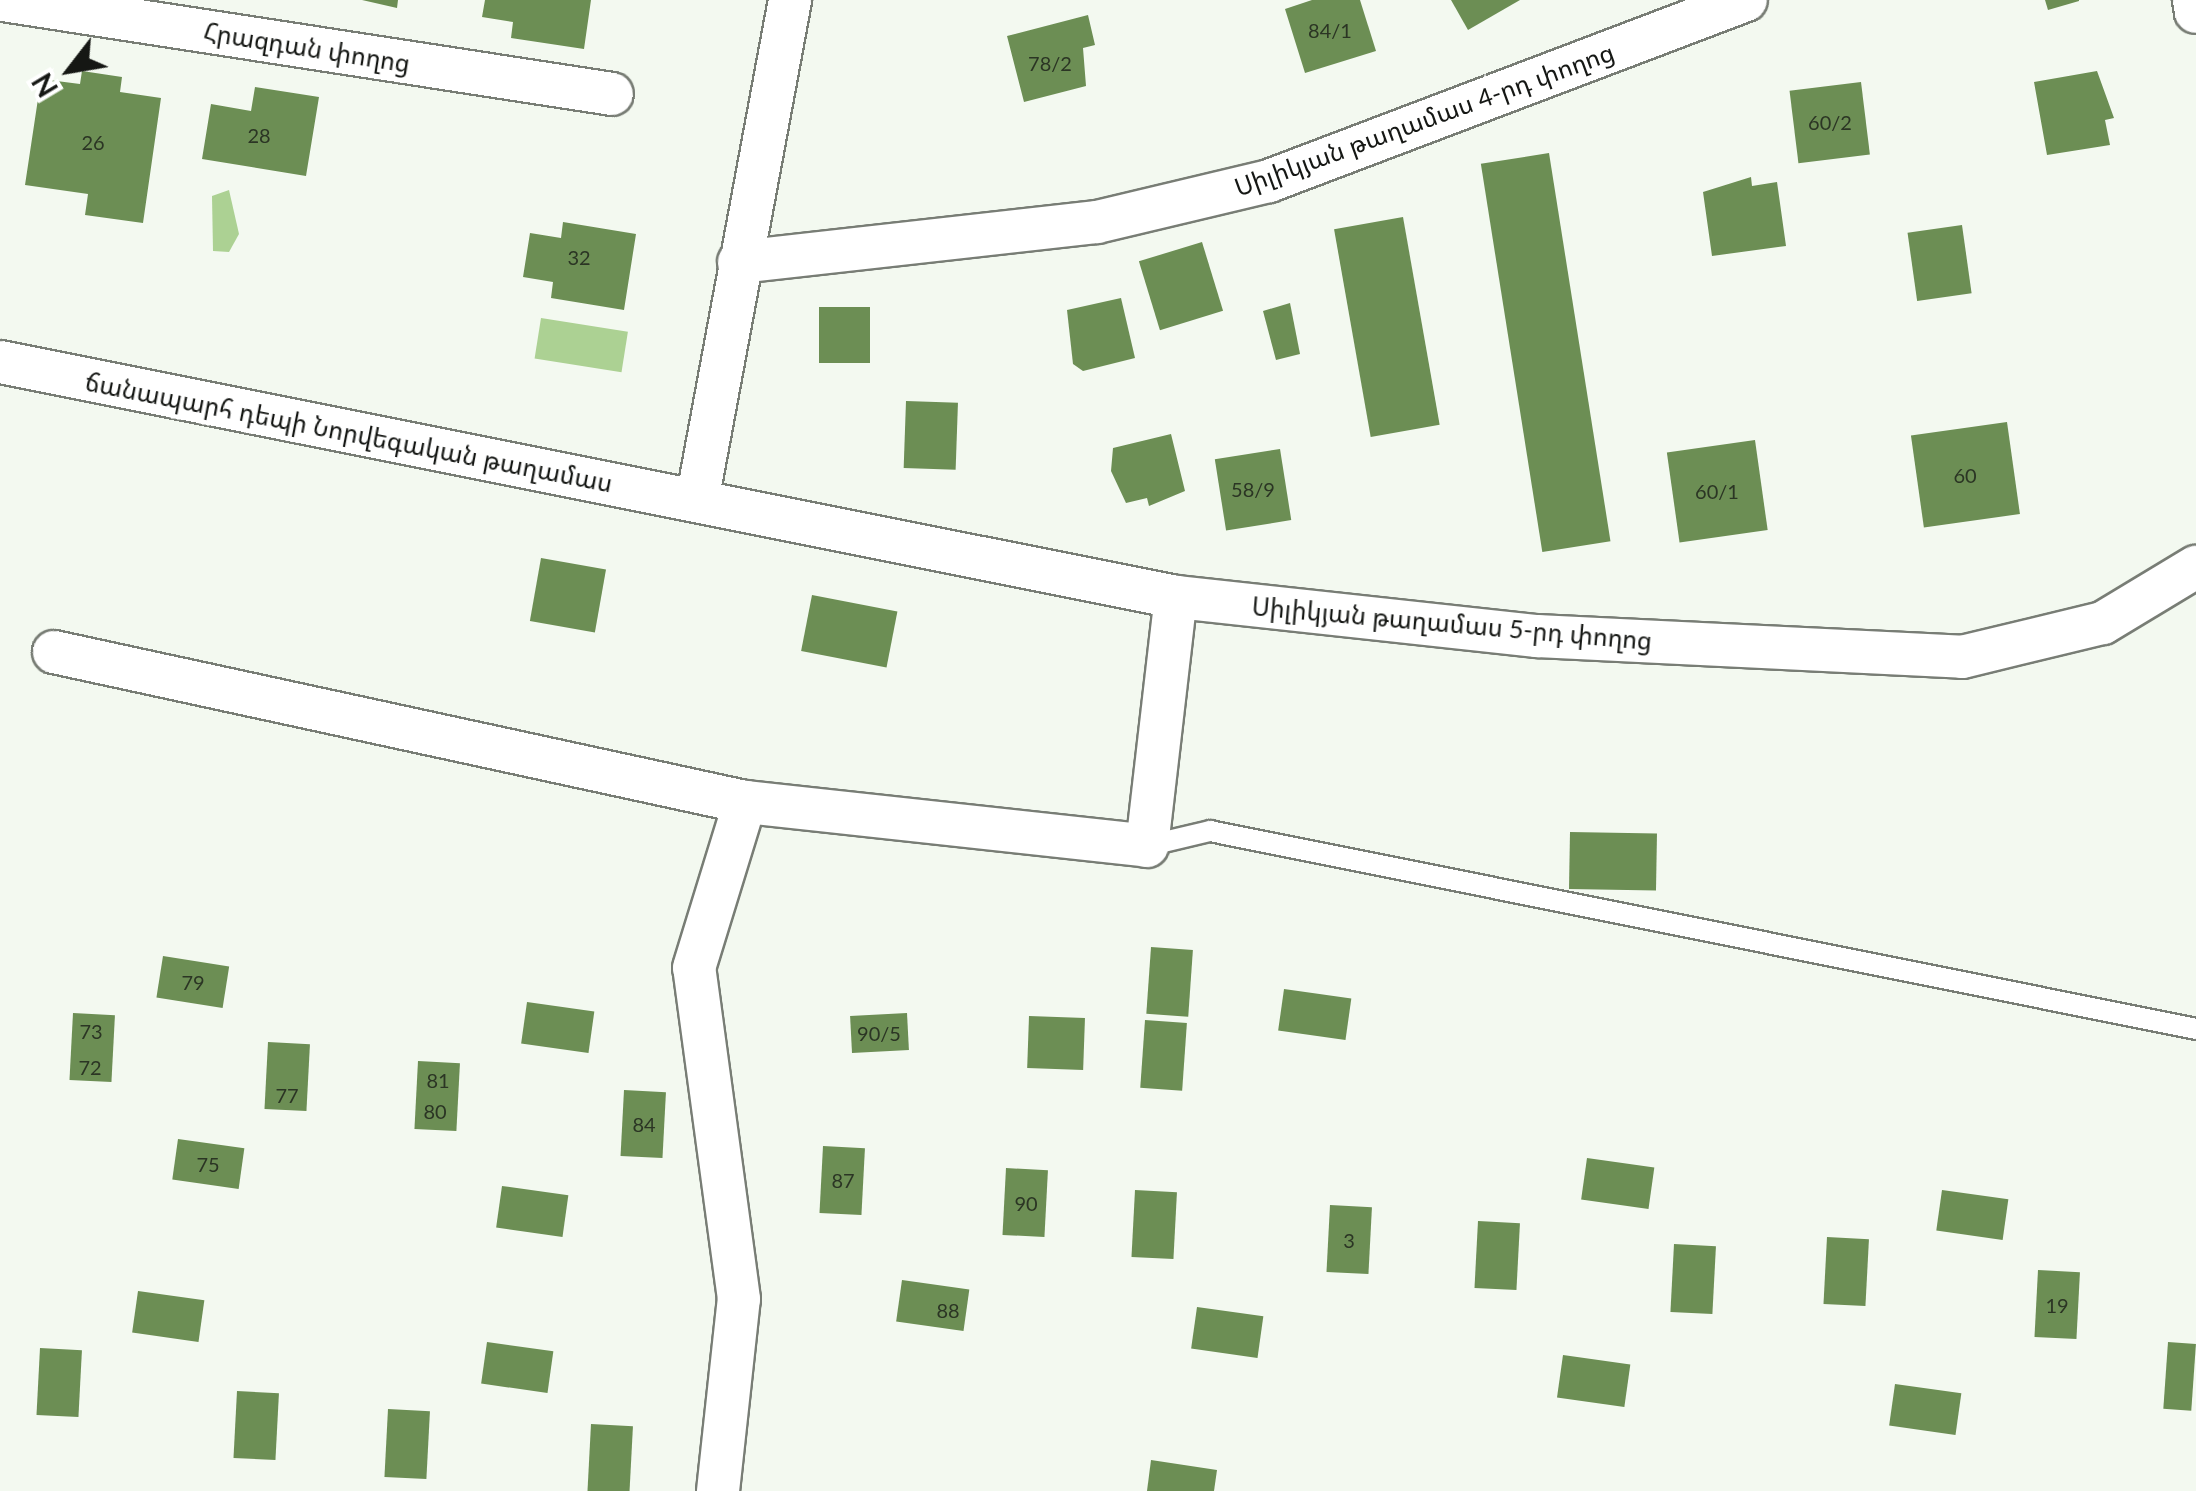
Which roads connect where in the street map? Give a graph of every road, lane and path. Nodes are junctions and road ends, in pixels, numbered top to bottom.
1 (3, 0) edge
2 (790, 0) edge
3 (1746, 0) edge
4 (2194, 0) edge
5 (56, 4) edge
6 (2196, 12) edge
7 (612, 94) dead end
8 (739, 262) junction
9 (0, 362) edge
10 (697, 502) junction
11 (2196, 566) edge
12 (1176, 596) junction
13 (54, 652) dead end
14 (745, 802) junction
15 (1147, 846) junction
16 (2196, 1029) edge
17 (718, 1491) edge

1 - 5 street, Հրազդան փողոց
2 - 8 street
3 - 8 street, Սիլիկյան թաղամաս 4-րդ փողոց
4 - 6 street
5 - 7 street, Հրազդան փողոց
8 - 10 street
9 - 10 street, ճանապարհ դեպի Նորվեգական թաղամաս
10 - 12 street, Սիլիկյան թաղամաս 5-րդ փողոց
11 - 12 street, Սիլիկյան թաղամաս 5-րդ փողոց
12 - 15 street
13 - 14 street
14 - 15 street
14 - 17 street
15 - 16 lane

